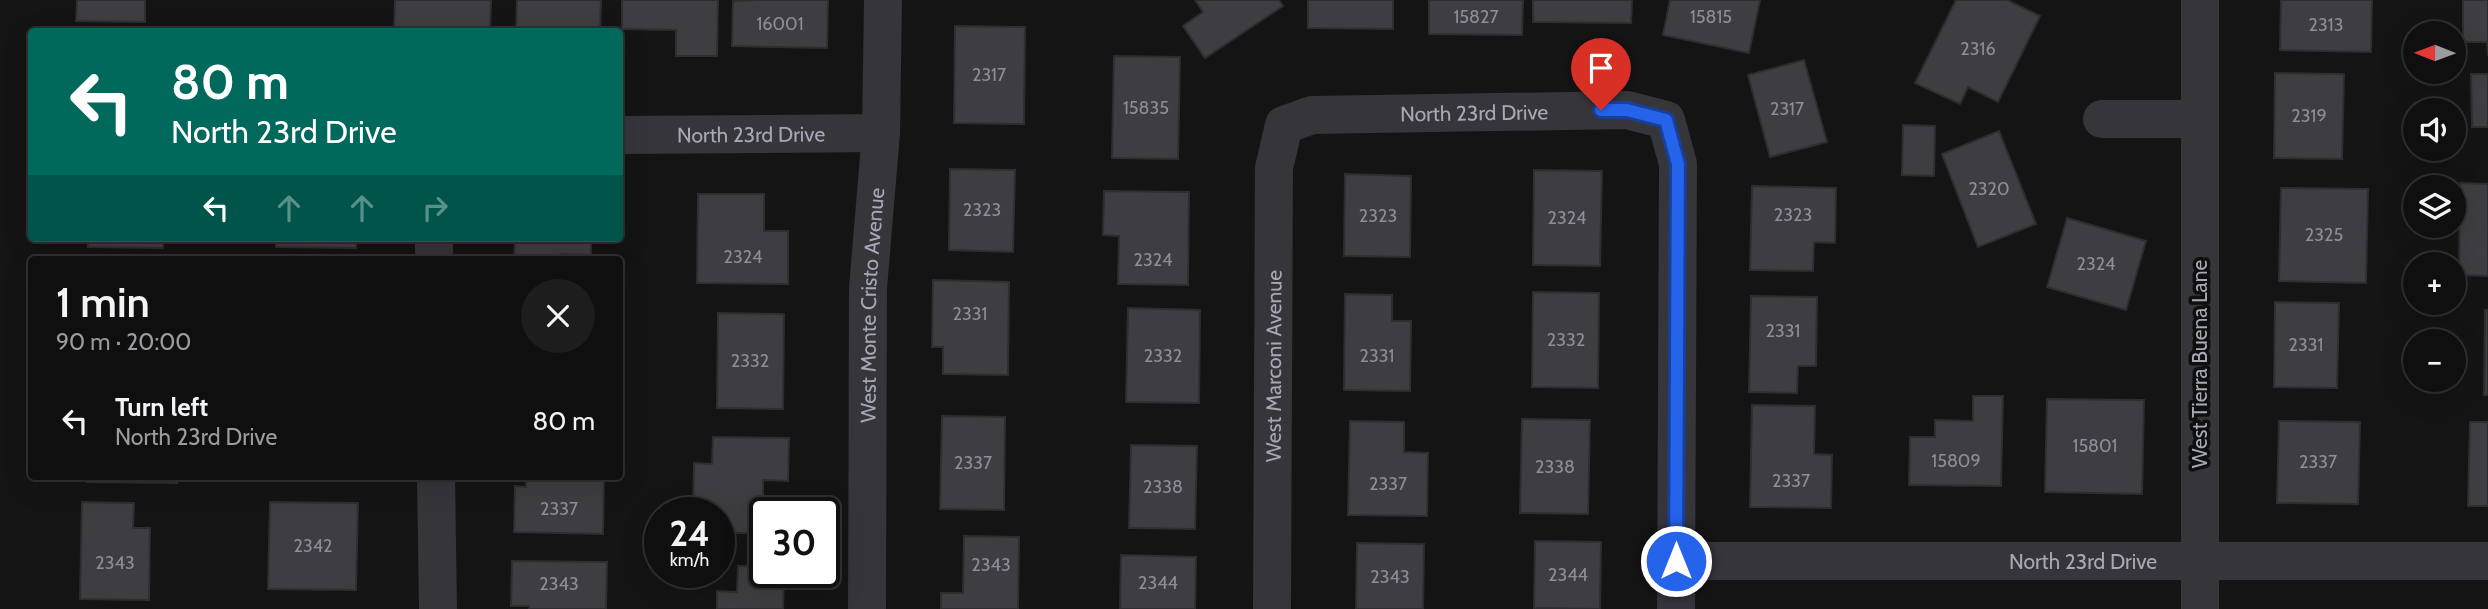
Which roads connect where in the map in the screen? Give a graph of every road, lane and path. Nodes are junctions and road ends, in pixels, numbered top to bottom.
1 (883, 0) edge
2 (2200, 0) edge
3 (2199, 118) junction
4 (2102, 119) dead end
5 (1284, 125) joint
6 (881, 133) junction
7 (623, 135) edge
8 (436, 480) edge
9 (2199, 559) junction
10 (1676, 561) junction
11 (2488, 561) edge
12 (438, 609) edge
13 (867, 609) edge
14 (1272, 609) edge
15 (1676, 609) edge
16 (2200, 609) edge

1 - 6 street, West Monte Cristo Avenue
2 - 3 street, West Tierra Buena Lane
3 - 4 street
3 - 9 street, West Tierra Buena Lane
5 - 10 street, North 23rd Drive
5 - 14 street, West Marconi Avenue
6 - 7 street, North 23rd Drive
6 - 13 street, West Monte Cristo Avenue
8 - 12 street
9 - 10 street, North 23rd Drive
9 - 11 street, North 23rd Drive
9 - 16 street, West Tierra Buena Lane
10 - 15 street

